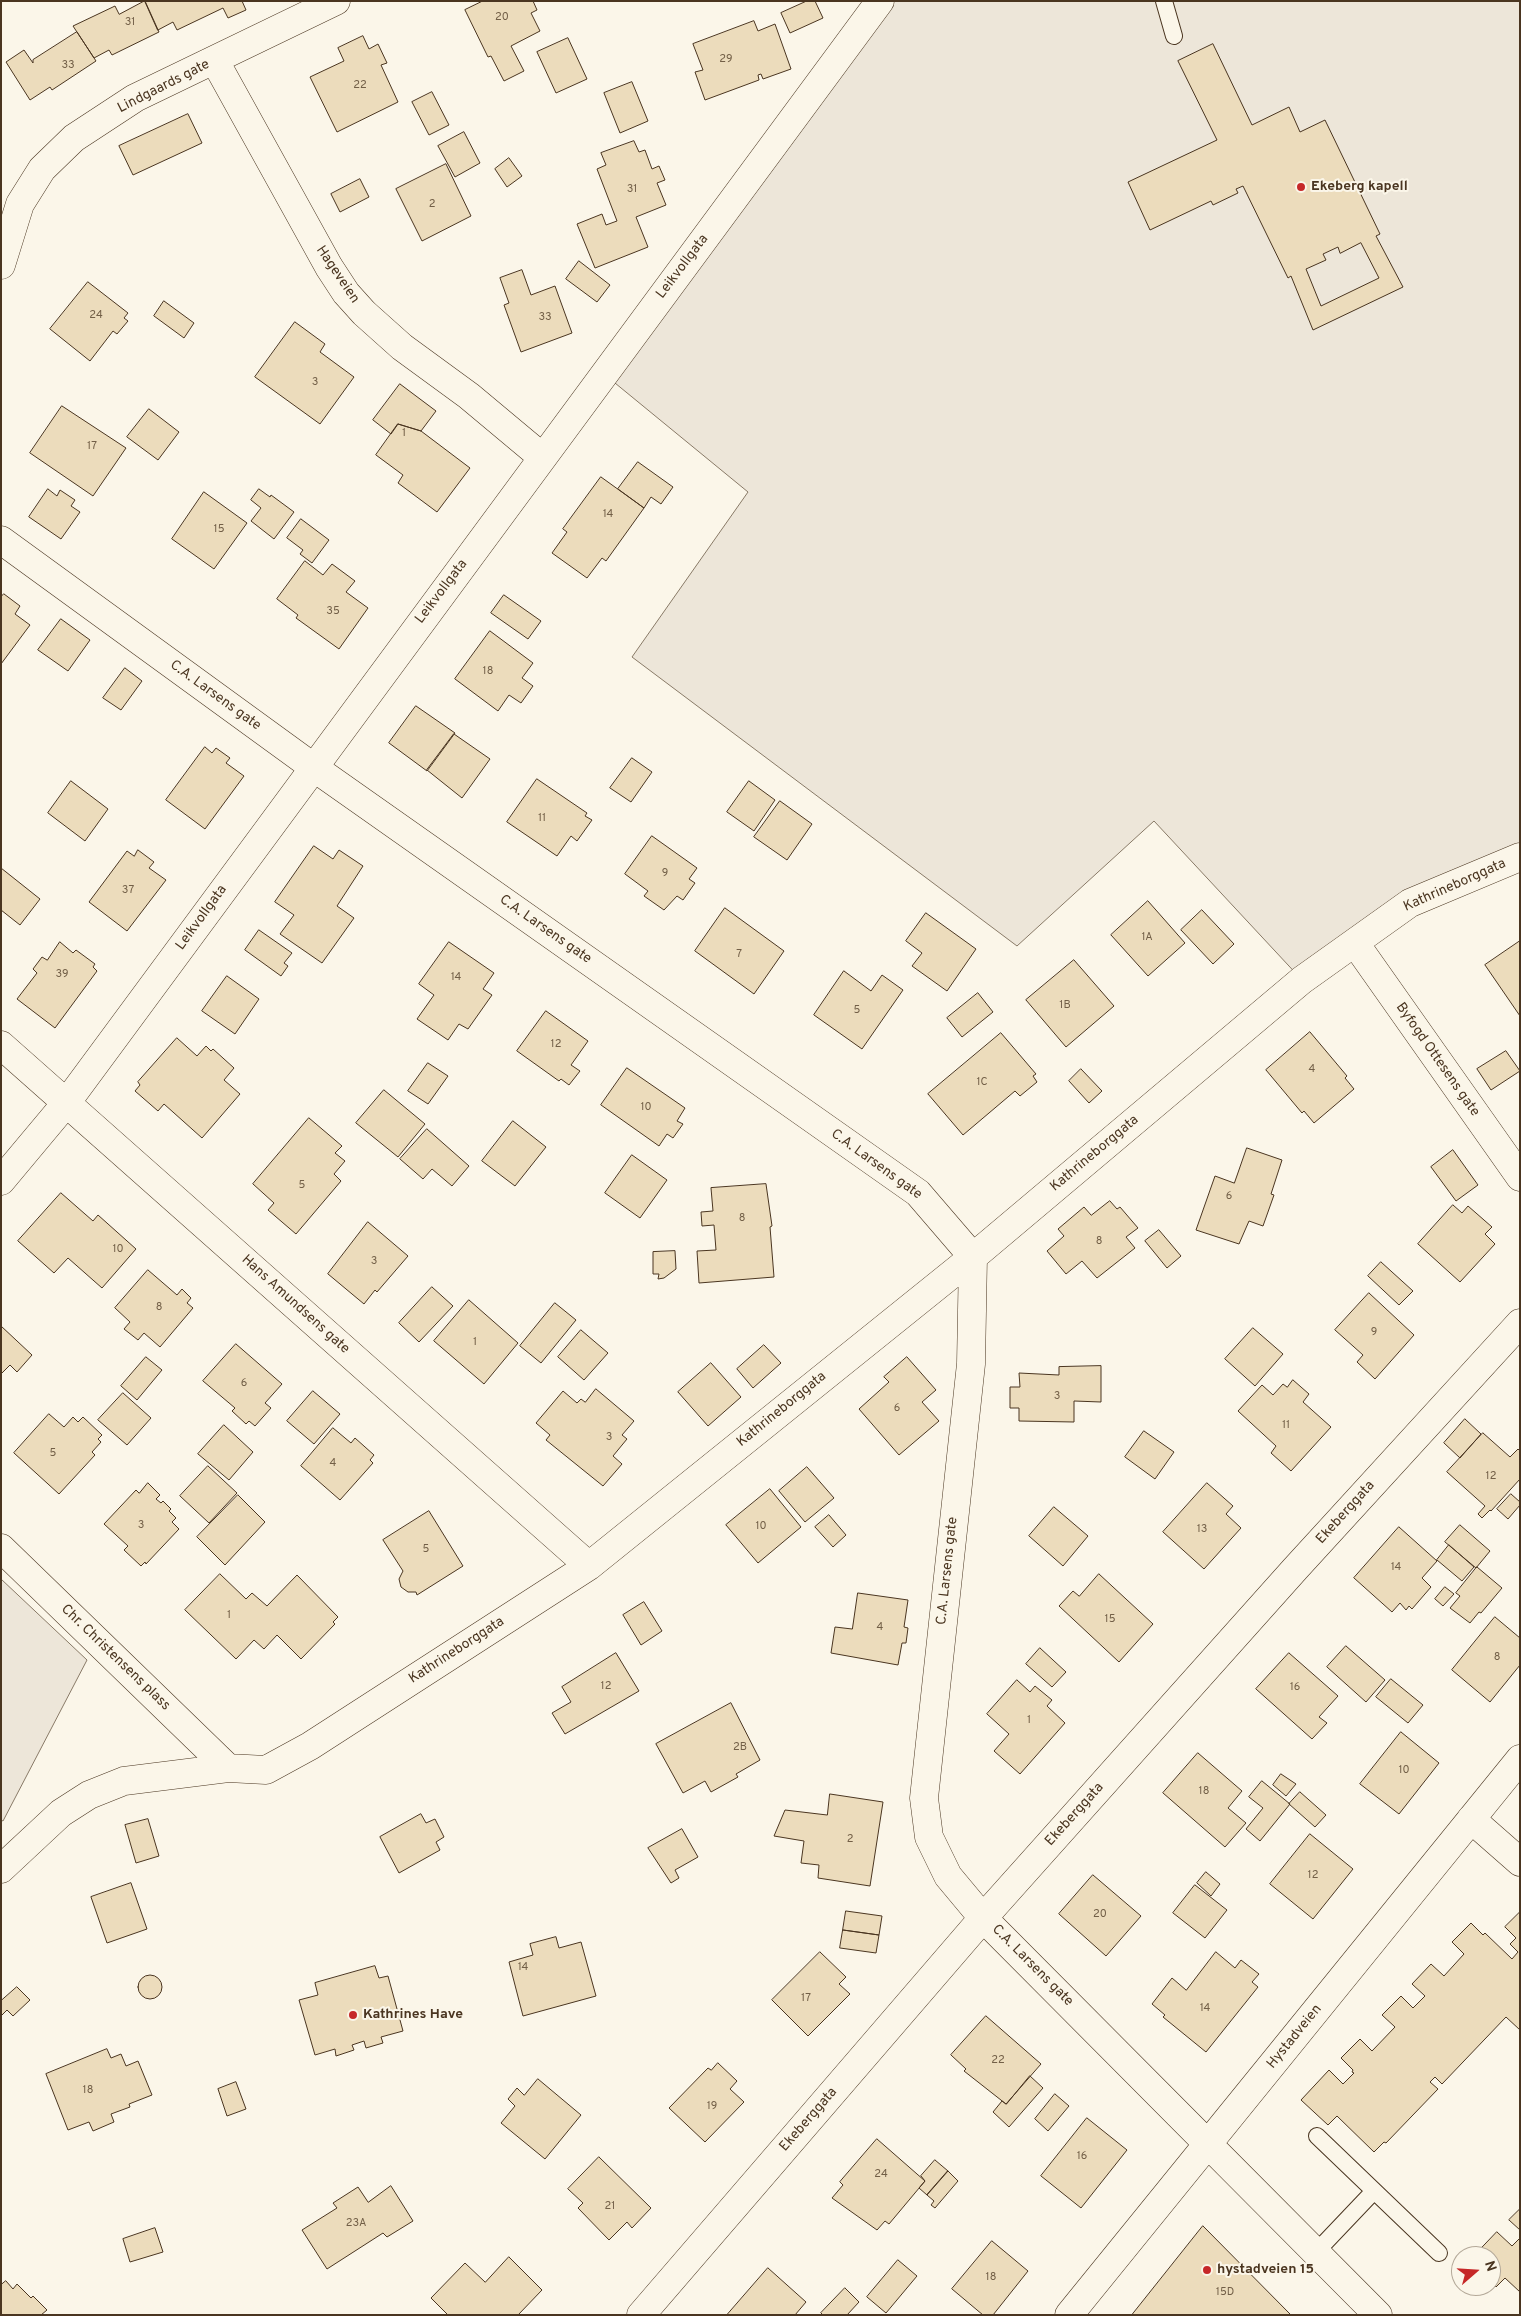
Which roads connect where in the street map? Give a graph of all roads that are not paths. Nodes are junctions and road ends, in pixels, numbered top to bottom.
1 (336, 1) edge
2 (880, 1) edge
3 (1164, 1) edge
4 (1174, 36) dead end
5 (215, 61) junction
6 (1, 265) edge
7 (542, 457) junction
8 (1, 540) edge
9 (313, 767) junction
10 (1520, 857) edge
11 (1355, 943) junction
12 (1, 1045) edge
13 (67, 1102) junction
14 (1520, 1177) edge
15 (1, 1180) edge
16 (973, 1257) junction
17 (1520, 1323) edge
18 (1, 1548) edge
19 (589, 1566) junction
20 (1520, 1759) edge
21 (228, 1768) junction
22 (1471, 1819) junction
23 (1520, 1862) edge
24 (1, 1869) edge
25 (983, 1918) junction
26 (1317, 2136) dead end
27 (1209, 2143) junction
28 (1374, 2191) junction
29 (1316, 2252) junction
30 (1439, 2253) dead end
31 (641, 2315) edge
32 (1069, 2315) edge
33 (1378, 2315) edge

1 - 5 street, Lindgaards gate
2 - 7 street, Leikvollgata
3 - 4 lane
5 - 6 street, Lindgaards gate
5 - 7 street, Hageveien
7 - 9 street, Leikvollgata
8 - 9 street, C.A. Larsens gate
9 - 13 street, Leikvollgata
9 - 16 street, C.A. Larsens gate
10 - 11 street, Kathrineborggata
11 - 14 street, Byfogd Ottesens gate
11 - 16 street, Kathrineborggata
12 - 13 street, Hans Amundsens gate
13 - 15 street, Leikvollgata
13 - 19 street, Hans Amundsens gate
16 - 19 street, Kathrineborggata
16 - 25 street, C.A. Larsens gate
17 - 25 street, Ekeberggata
18 - 21 street, Chr. Christensens plass
19 - 21 street, Kathrineborggata
20 - 22 street, Hystadveien
21 - 24 street, Kathrineborggata
22 - 23 street
22 - 27 street, Hystadveien
25 - 27 street, C.A. Larsens gate
25 - 31 street, Ekeberggata
26 - 28 lane
27 - 29 street, C.A. Larsens gate
27 - 32 street, Hystadveien
28 - 29 lane
28 - 30 lane
29 - 33 street, C.A. Larsens gate

